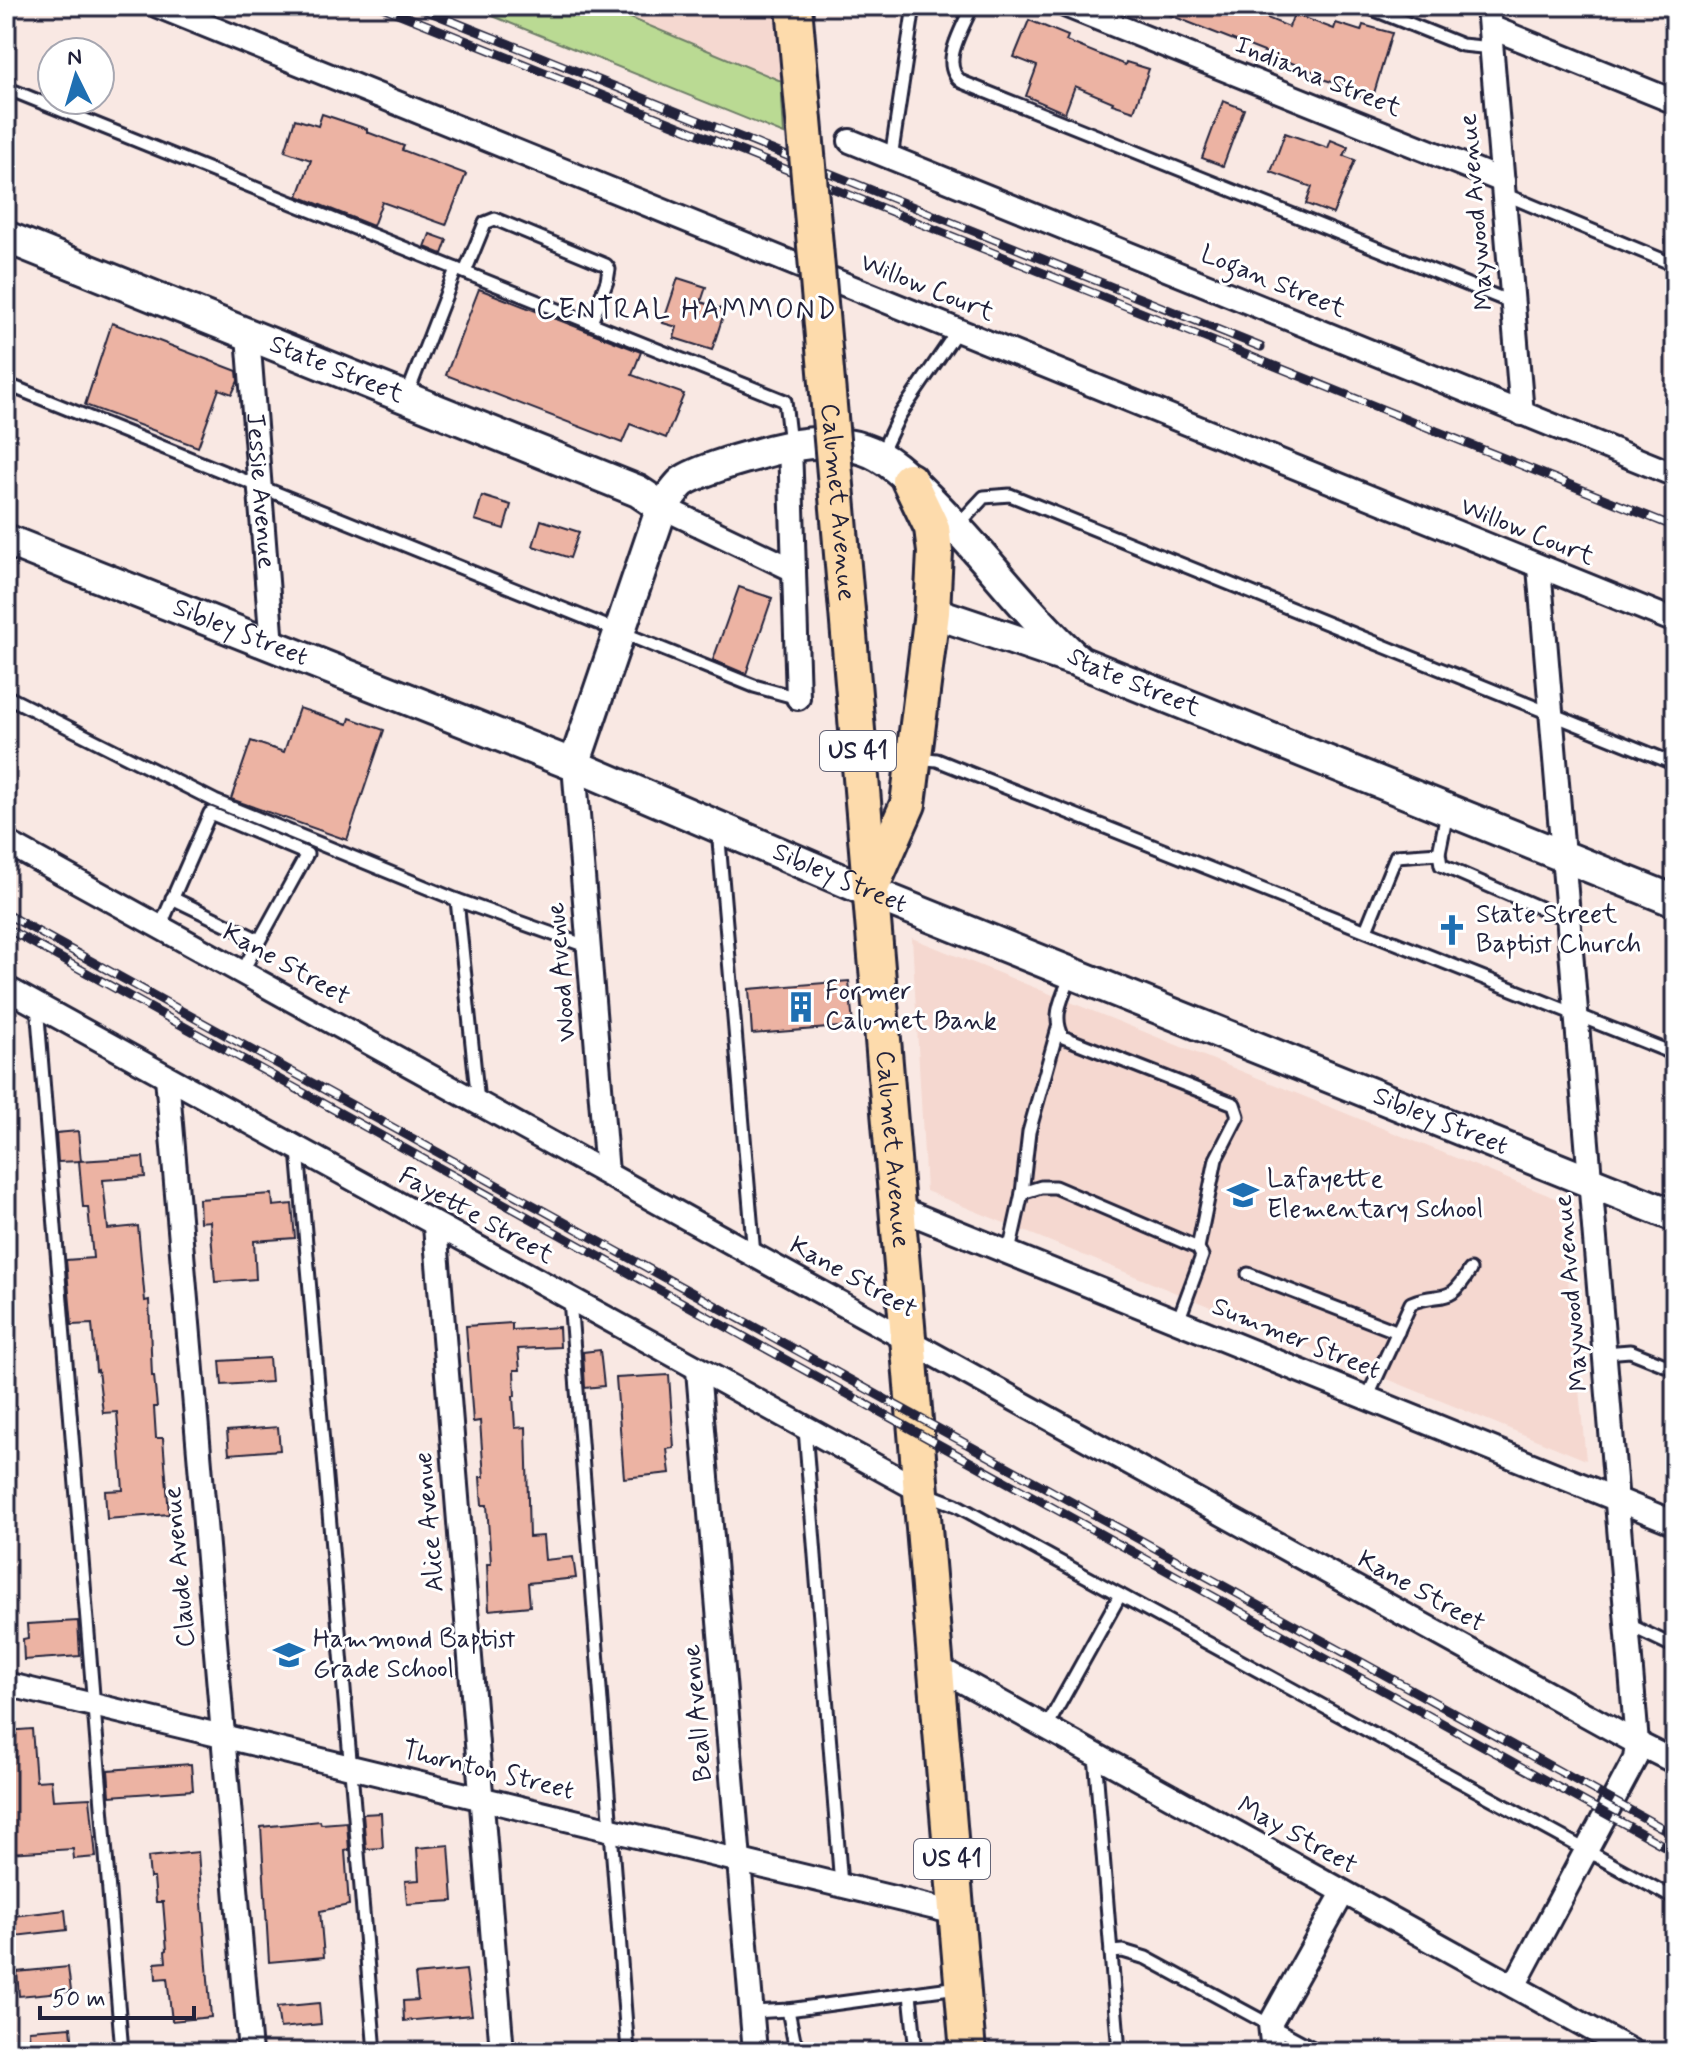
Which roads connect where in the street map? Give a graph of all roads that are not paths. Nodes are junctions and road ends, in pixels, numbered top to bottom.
1 (158, 6) edge
2 (794, 6) edge
3 (914, 6) edge
4 (972, 6) edge
5 (1067, 6) edge
6 (1365, 6) edge
7 (1490, 27) edge
8 (6, 88) edge
9 (1675, 102) edge
10 (850, 141) dead end
11 (891, 158) junction
12 (1503, 188) junction
13 (6, 237) edge
14 (1675, 265) edge
15 (460, 271) junction
16 (1513, 303) junction
17 (591, 323) junction
18 (957, 331) junction
19 (248, 335) junction
20 (6, 384) edge
21 (406, 398) junction
22 (1522, 414) junction
23 (790, 444) junction
24 (880, 457) junction
25 (1675, 475) edge
26 (909, 480) junction
27 (260, 487) junction
28 (662, 507) junction
29 (957, 526) junction
30 (6, 540) edge
31 (1539, 567) junction
32 (794, 570) junction
33 (932, 612) junction
34 (1675, 621) edge
35 (620, 632) junction
36 (272, 646) junction
37 (1080, 662) junction
38 (6, 696) edge
39 (798, 698) joint
40 (1552, 714) junction
41 (914, 758) junction
42 (1675, 764) edge
43 (574, 765) junction
44 (215, 801) junction
45 (1447, 810) junction
46 (210, 813) junction
47 (718, 827) junction
48 (314, 841) junction
49 (6, 842) edge
50 (1439, 853) junction
51 (307, 854) junction
52 (1563, 856) junction
53 (870, 892) junction
54 (172, 898) junction
55 (457, 900) junction
56 (1675, 901) edge
57 (1569, 921) junction
58 (160, 927) junction
59 (1366, 930) junction
60 (259, 940) junction
61 (589, 947) junction
62 (242, 972) junction
63 (1072, 973) junction
64 (6, 988) edge
65 (37, 1005) junction
66 (1576, 1014) junction
67 (1058, 1028) junction
68 (1675, 1054) edge
69 (167, 1077) junction
70 (478, 1102) junction
71 (298, 1150) junction
72 (607, 1173) junction
73 (1590, 1182) junction
74 (1022, 1193) junction
75 (896, 1207) junction
76 (1675, 1216) edge
77 (435, 1226) junction
78 (1198, 1248) junction
79 (1009, 1252) junction
80 (754, 1255) junction
81 (1470, 1270) dead end
82 (1248, 1274) dead end
83 (570, 1299) junction
84 (1178, 1321) junction
85 (1398, 1332) junction
86 (908, 1340) junction
87 (1605, 1353) junction
88 (1675, 1369) edge
89 (698, 1370) junction
90 (1367, 1398) junction
91 (805, 1428) junction
92 (921, 1491) junction
93 (1617, 1499) junction
94 (1675, 1523) edge
95 (1120, 1595) junction
96 (1627, 1624) junction
97 (1675, 1647) edge
98 (935, 1666) junction
99 (6, 1684) edge
100 (93, 1705) junction
101 (1046, 1728) junction
102 (223, 1736) junction
103 (1637, 1743) junction
104 (1095, 1755) junction
105 (1675, 1762) edge
106 (350, 1767) junction
107 (481, 1799) junction
108 (609, 1829) junction
109 (1587, 1850) junction
110 (739, 1860) junction
111 (841, 1885) junction
112 (1343, 1893) junction
113 (1675, 1899) edge
114 (956, 1913) junction
115 (1111, 1952) junction
116 (963, 1986) junction
117 (1514, 1986) junction
118 (910, 1994) junction
119 (788, 2010) junction
120 (752, 2012) junction
121 (1270, 2024) junction
122 (122, 2052) edge
123 (250, 2052) edge
124 (375, 2052) edge
125 (502, 2052) edge
126 (628, 2052) edge
127 (755, 2052) edge
128 (803, 2052) edge
129 (916, 2052) edge
130 (968, 2052) edge
131 (1119, 2052) edge
132 (1273, 2052) edge
133 (1320, 2052) edge
134 (1633, 2052) edge

1 - 18 street, Willow Court
2 - 53 main road, Calumet Avenue / US 41, bridge
3 - 11 lane
4 - 16 lane
5 - 12 street, Indiana Street
6 - 7 lane
7 - 9 street
7 - 12 street, Maywood Avenue
8 - 15 lane
10 - 11 street, Logan Street
11 - 22 street, Logan Street
12 - 14 lane
12 - 16 street, Maywood Avenue
13 - 19 street, State Street
15 - 17 lane
15 - 17 lane
15 - 21 lane
16 - 22 street, Maywood Avenue
17 - 23 lane
18 - 24 lane
18 - 31 street, Willow Court
19 - 21 street, State Street
19 - 27 street, Jessie Avenue
20 - 27 lane
21 - 28 street, State Street
22 - 25 street, Logan Street
23 - 24 street, State Street
23 - 28 street, State Street
23 - 32 street, Calumet Avenue
24 - 26 street, State Street
26 - 29 street, State Street
26 - 33 main road
27 - 35 lane
27 - 36 street, Jessie Avenue
28 - 32 street, State Street
28 - 35 street
29 - 37 street, State Street
29 - 40 lane
30 - 36 street, Sibley Street
31 - 34 street, Willow Court
31 - 40 street, Maywood Avenue
32 - 39 street, Calumet Avenue
33 - 37 street
33 - 41 main road
35 - 39 lane
35 - 43 street
36 - 43 street, Sibley Street
37 - 45 street, State Street
38 - 44 lane
40 - 42 lane
40 - 52 street, Maywood Avenue
41 - 53 main road
41 - 59 lane
43 - 47 street, Sibley Street
43 - 61 street, Wood Avenue
44 - 46 lane
44 - 48 lane
45 - 50 lane
45 - 52 street, State Street
46 - 51 lane
46 - 54 lane
47 - 53 street, Sibley Street
47 - 80 lane
48 - 51 lane
48 - 55 lane
49 - 58 street, Kane Street
50 - 57 lane
50 - 59 lane
51 - 60 lane
52 - 56 street, State Street
52 - 57 street, Maywood Avenue
53 - 63 street, Sibley Street
53 - 75 main road, Calumet Avenue / US 41
54 - 58 lane
54 - 60 lane
55 - 61 lane
55 - 70 lane
57 - 66 street, Maywood Avenue
58 - 62 street, Kane Street
59 - 66 lane
60 - 62 lane
61 - 72 street, Wood Avenue
62 - 70 street, Kane Street
63 - 67 lane
63 - 73 street, Sibley Street
64 - 65 street, Fayette Street
65 - 69 street, Fayette Street
65 - 100 lane
66 - 68 lane
66 - 73 street, Maywood Avenue
67 - 74 lane
67 - 78 lane
69 - 71 street, Fayette Street
69 - 102 street, Claude Avenue
70 - 72 street, Kane Street
71 - 77 street, Fayette Street
71 - 106 lane
72 - 80 street, Kane Street
73 - 76 street, Sibley Street
73 - 87 street, Maywood Avenue
74 - 78 lane
74 - 79 lane
75 - 79 street, Summer Street
75 - 86 main road, Calumet Avenue / US 41
77 - 83 street, Fayette Street
77 - 107 street, Alice Avenue
78 - 84 lane
79 - 84 street, Summer Street
80 - 86 street, Kane Street
81 - 85 lane
82 - 85 lane
83 - 89 street, Fayette Street
83 - 108 lane
84 - 90 street, Summer Street
85 - 90 lane
86 - 92 main road, Calumet Avenue / US 41
86 - 103 street, Kane Street
87 - 88 lane
87 - 93 street, Maywood Avenue
89 - 91 street, Fayette Street
89 - 110 street, Beall Avenue
90 - 93 street, Summer Street
91 - 92 street, Fayette Street
91 - 111 lane
92 - 95 lane
92 - 98 main road, Calumet Avenue / US 41
93 - 94 street, Summer Street
93 - 96 street, Maywood Avenue
95 - 101 lane
95 - 109 lane
96 - 97 lane
96 - 103 street, Maywood Avenue
98 - 101 street, May Street
98 - 114 main road, Calumet Avenue / US 41
99 - 100 street, Thornton Street
100 - 102 street, Thornton Street
100 - 122 lane
101 - 104 street, May Street
102 - 106 street, Thornton Street
102 - 123 street, Claude Avenue
103 - 105 street, Kane Street
103 - 109 street, Maywood Avenue
104 - 112 street, May Street
104 - 115 lane
106 - 107 street, Thornton Street
106 - 124 lane
107 - 108 street, Thornton Street
107 - 125 street, Alice Avenue
108 - 110 street, Thornton Street
108 - 126 lane
109 - 113 lane
109 - 117 street, Maywood Avenue
110 - 111 street, Thornton Street
110 - 120 street, Beall Avenue
111 - 114 street, Thornton Street
112 - 117 street, May Street
112 - 121 street
114 - 116 main road, Calumet Avenue / US 41
115 - 121 lane
115 - 131 lane
116 - 118 lane
116 - 130 main road, Calumet Avenue / US 41
117 - 134 street, May Street
118 - 119 lane
118 - 129 lane
119 - 120 lane
119 - 128 lane
120 - 127 street, Beall Avenue
121 - 132 street
121 - 133 lane

